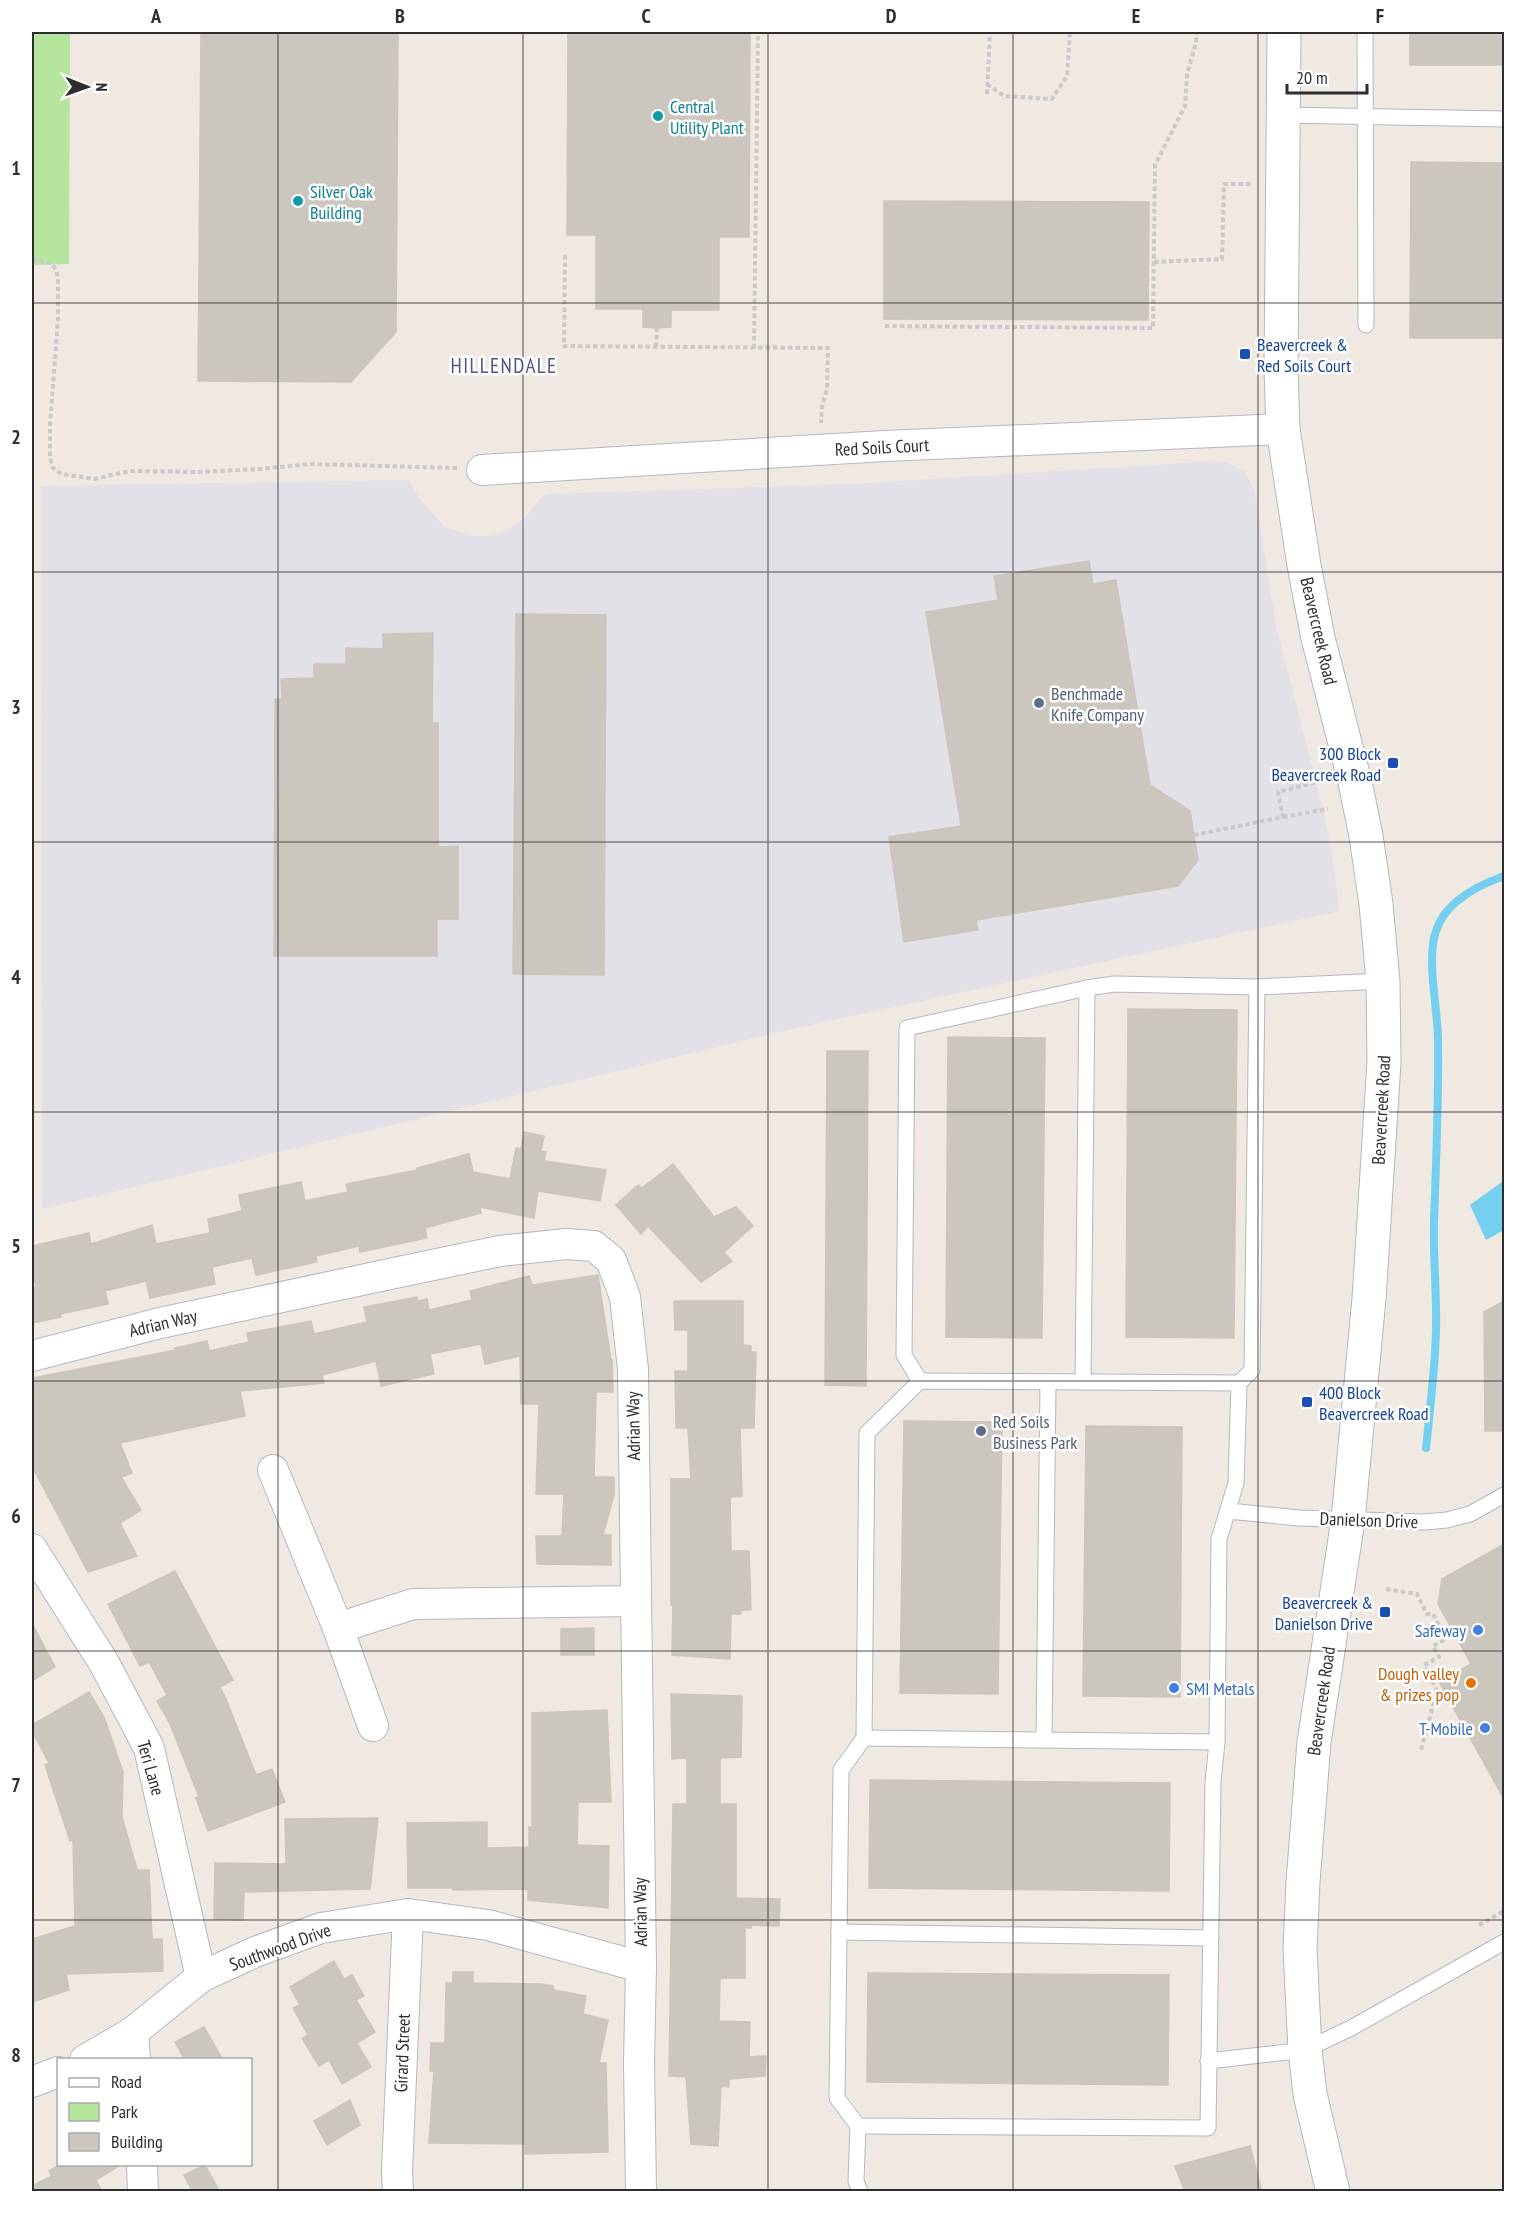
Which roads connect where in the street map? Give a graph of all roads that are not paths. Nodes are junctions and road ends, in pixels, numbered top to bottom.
1 (1284, 32) edge
2 (1365, 32) edge
3 (1283, 115) junction
4 (1365, 118) junction
5 (1504, 119) edge
6 (1366, 325) dead end
7 (1283, 429) junction
8 (482, 470) road end
9 (1383, 981) junction
10 (1257, 987) junction
11 (1087, 988) junction
12 (32, 1356) edge
13 (920, 1381) junction
14 (1048, 1382) junction
15 (1083, 1382) junction
16 (1239, 1383) junction
17 (273, 1470) dead end
18 (1504, 1495) edge
19 (1228, 1510) junction
20 (1348, 1520) junction
21 (34, 1561) edge
22 (636, 1601) junction
23 (338, 1628) junction
24 (373, 1726) dead end
25 (864, 1738) junction
26 (1044, 1740) junction
27 (1217, 1742) junction
28 (408, 1914) junction
29 (839, 1932) junction
30 (1210, 1938) junction
31 (1504, 1942) edge
32 (641, 1967) junction
33 (201, 1977) junction
34 (134, 2046) edge
35 (1305, 2050) junction
36 (92, 2058) edge
37 (1208, 2061) junction
38 (57, 2072) edge
39 (32, 2082) edge
40 (858, 2126) junction
41 (142, 2166) edge
42 (144, 2192) edge
43 (398, 2192) edge
44 (641, 2192) edge
45 (860, 2192) edge
46 (1333, 2192) edge

1 - 3 main road, Beavercreek Road
2 - 4 lane
3 - 4 lane
3 - 7 main road, Beavercreek Road
4 - 5 lane
4 - 6 lane
7 - 8 street, Red Soils Court
7 - 9 main road, Beavercreek Road
9 - 10 lane
9 - 20 main road, Beavercreek Road
10 - 11 lane
10 - 16 lane
11 - 13 lane
11 - 15 lane
12 - 22 street, Adrian Way
13 - 14 lane
13 - 25 lane
14 - 15 lane
14 - 26 lane
15 - 16 lane
16 - 19 lane
17 - 23 street
18 - 20 lane, Danielson Drive
19 - 20 lane, Danielson Drive
19 - 27 lane
20 - 35 main road, Beavercreek Road
21 - 33 street, Teri Lane
22 - 23 street
22 - 32 street, Adrian Way
23 - 24 street
25 - 26 lane
25 - 29 lane
26 - 27 lane
27 - 30 lane
28 - 32 street, Southwood Drive
28 - 33 street, Southwood Drive
28 - 43 street, Girard Street
29 - 30 lane
29 - 40 lane
30 - 37 lane
31 - 35 lane
32 - 44 street, Adrian Way
33 - 34 street, Southwood Drive
34 - 36 street, Southwood Drive
35 - 37 lane
35 - 46 main road, Beavercreek Road
37 - 40 lane
38 - 39 street
40 - 45 lane
41 - 42 street

